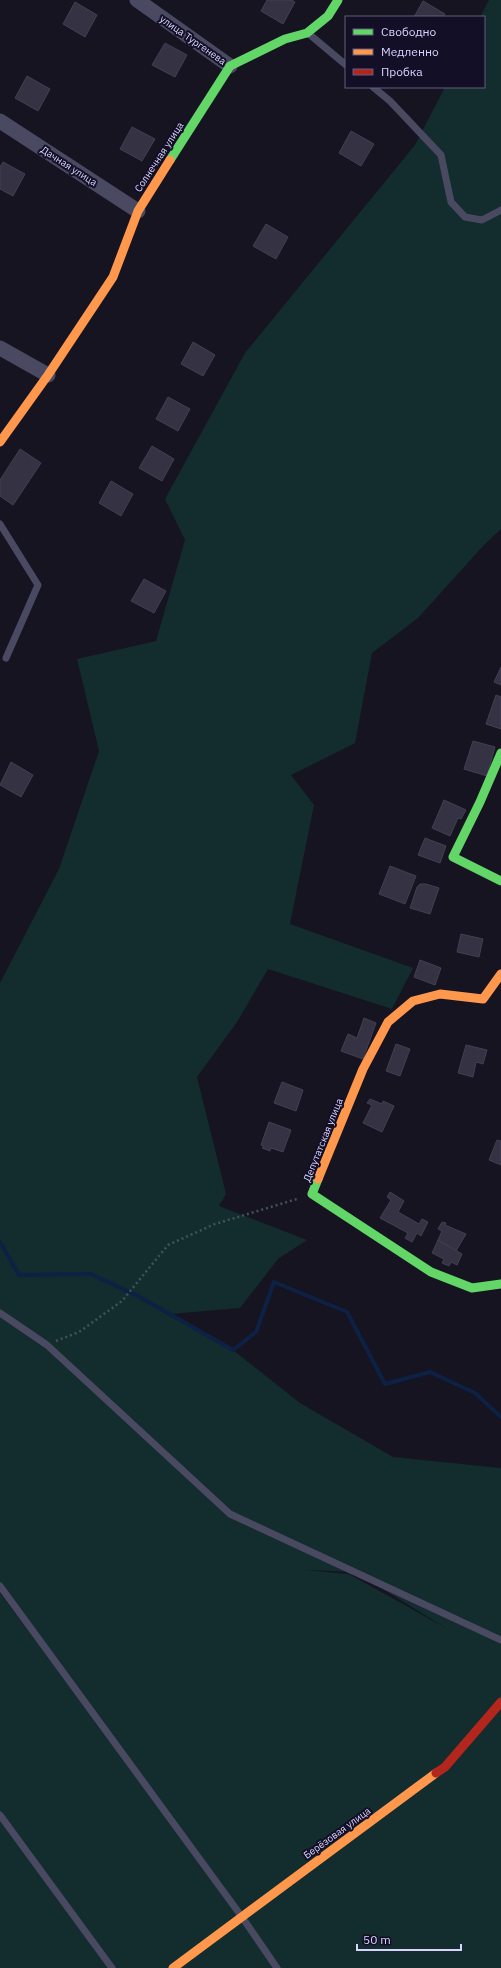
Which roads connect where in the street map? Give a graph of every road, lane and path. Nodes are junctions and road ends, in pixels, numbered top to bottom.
1 (137, 0) edge
2 (338, 0) edge
3 (307, 33) junction
4 (345, 64) edge
5 (230, 66) junction
6 (374, 88) edge
7 (0, 122) edge
8 (501, 210) edge
9 (138, 211) junction
10 (0, 348) edge
11 (48, 375) junction
12 (0, 442) edge
13 (0, 524) edge
14 (6, 658) dead end
15 (501, 753) edge
16 (501, 881) edge
17 (501, 974) edge
18 (312, 1194) junction
19 (501, 1283) edge
20 (0, 1313) edge
21 (47, 1345) junction
22 (0, 1586) edge
23 (501, 1640) edge
24 (501, 1702) edge
25 (0, 1815) edge
26 (242, 1917) junction
27 (112, 1968) edge
28 (173, 1968) edge
29 (277, 1968) edge

1 - 5 street, улица Тургенева
2 - 3 street
3 - 4 lane
3 - 5 street
5 - 9 street, Солнечная улица
6 - 8 lane
7 - 9 street, Дачная улица
9 - 11 street, Солнечная улица
10 - 11 street
11 - 12 street, Солнечная улица
13 - 14 lane
15 - 16 street
17 - 18 street, Депутатская улица
18 - 19 street, Депутатская улица
18 - 21 path
20 - 21 lane
21 - 23 lane
22 - 26 lane
24 - 26 street, Берёзовая улица
25 - 27 lane
26 - 28 street, Берёзовая улица
26 - 29 lane

